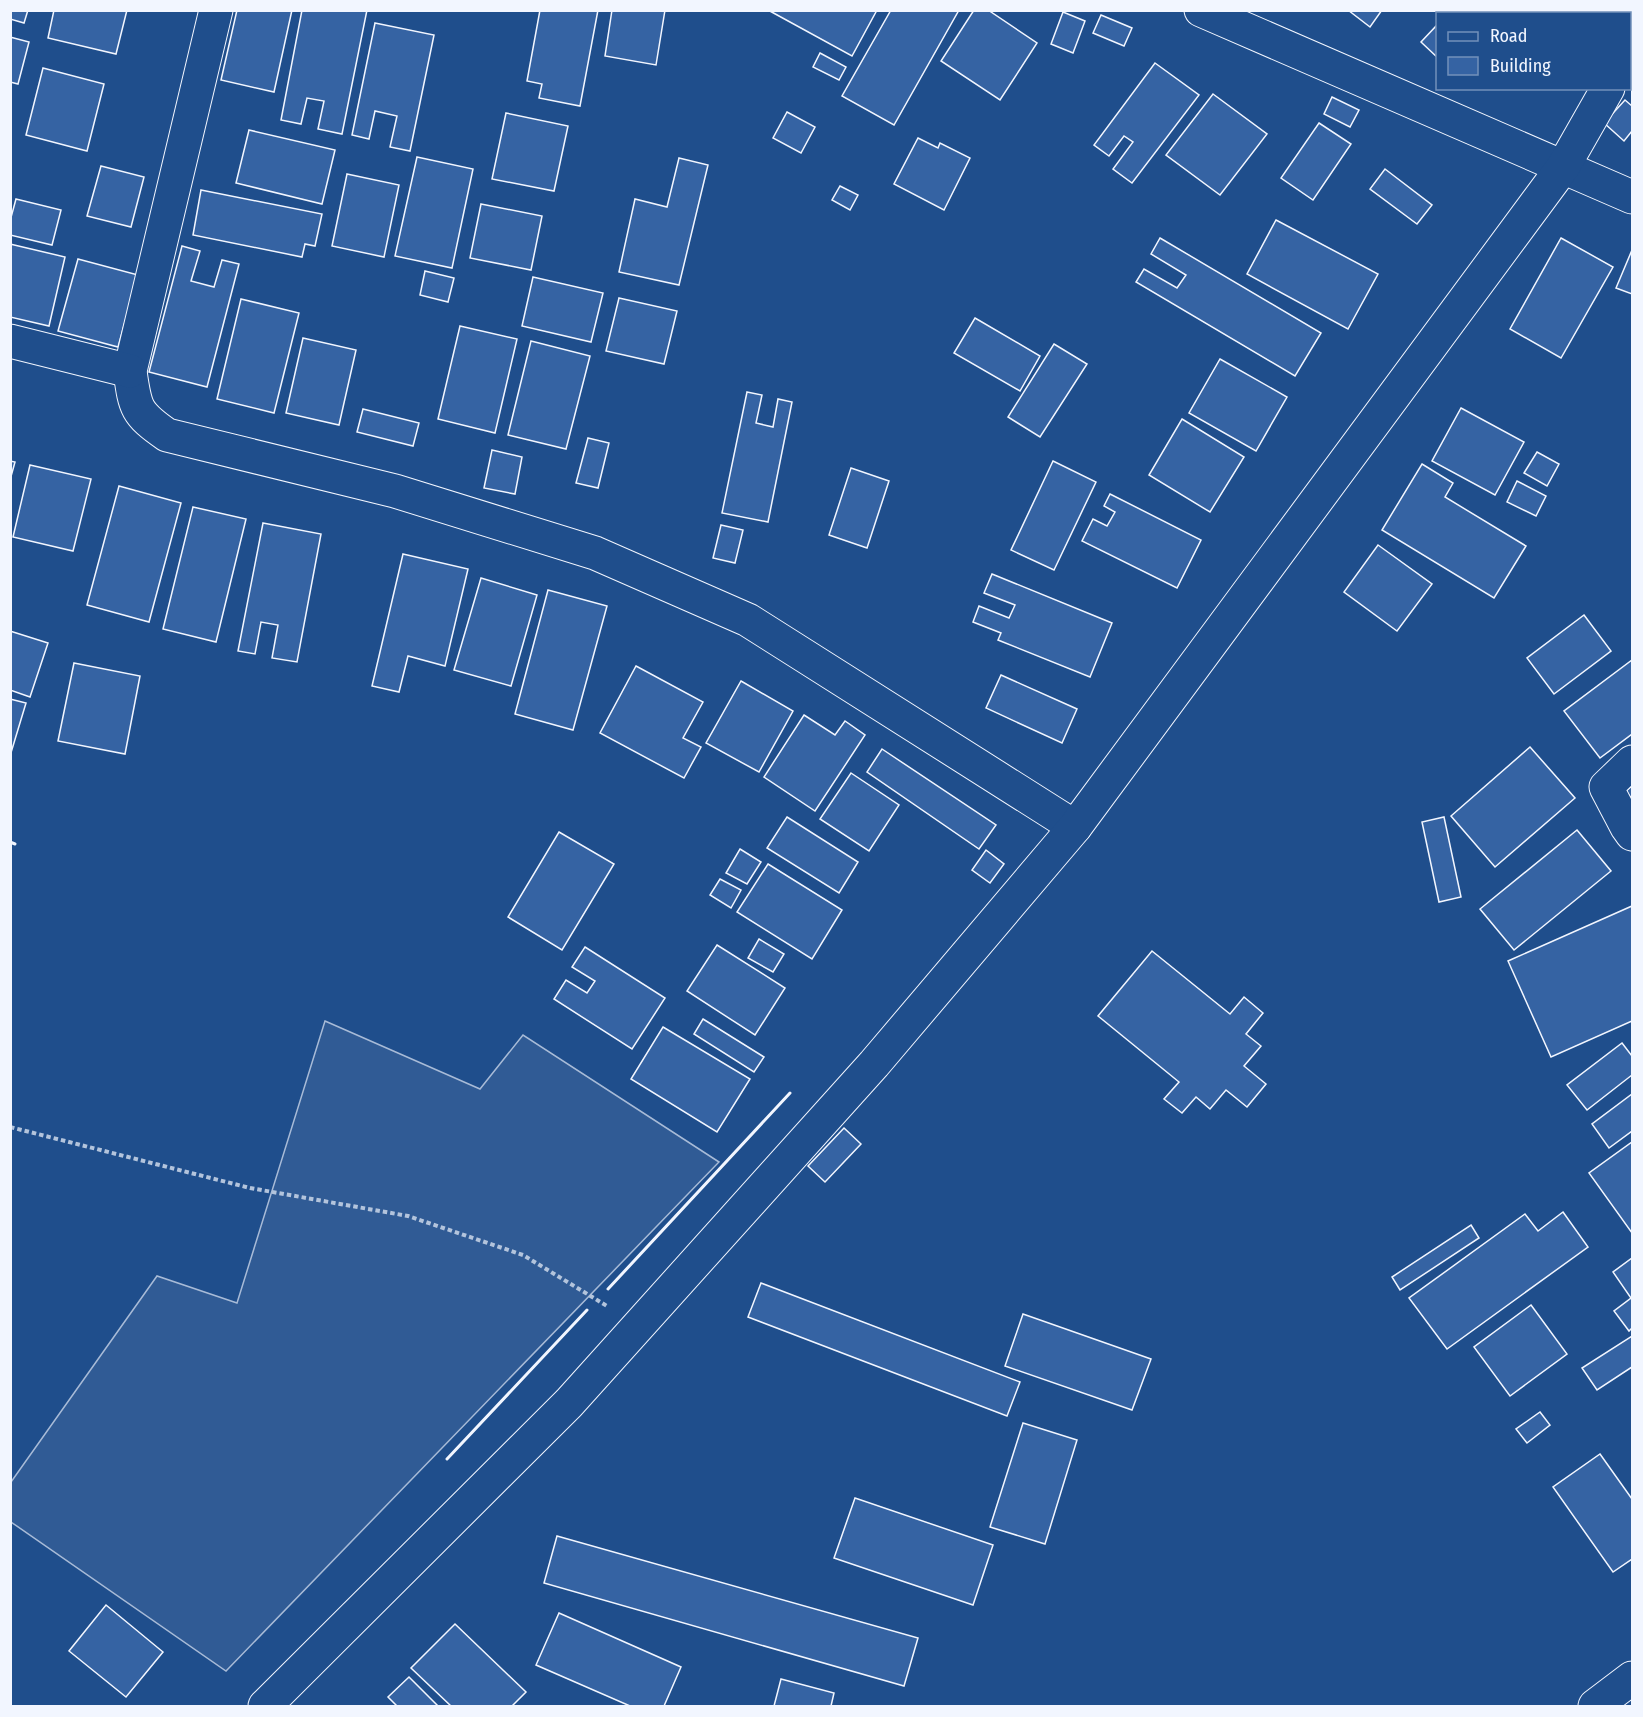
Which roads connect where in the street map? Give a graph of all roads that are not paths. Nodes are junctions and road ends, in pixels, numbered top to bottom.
1 (216, 10) edge
2 (1201, 10) edge
3 (1607, 90) edge
4 (1563, 167) junction
5 (1632, 197) edge
6 (10, 341) edge
7 (130, 371) junction
8 (1632, 762) edge
9 (1075, 827) junction
10 (1632, 834) edge
11 (1632, 1678) edge
12 (267, 1706) edge
13 (1595, 1707) edge

1 - 7 main road
2 - 4 main road
3 - 4 main road
4 - 5 main road
4 - 9 main road
6 - 7 main road
7 - 9 main road
8 - 10 main road
9 - 12 main road
11 - 13 main road

